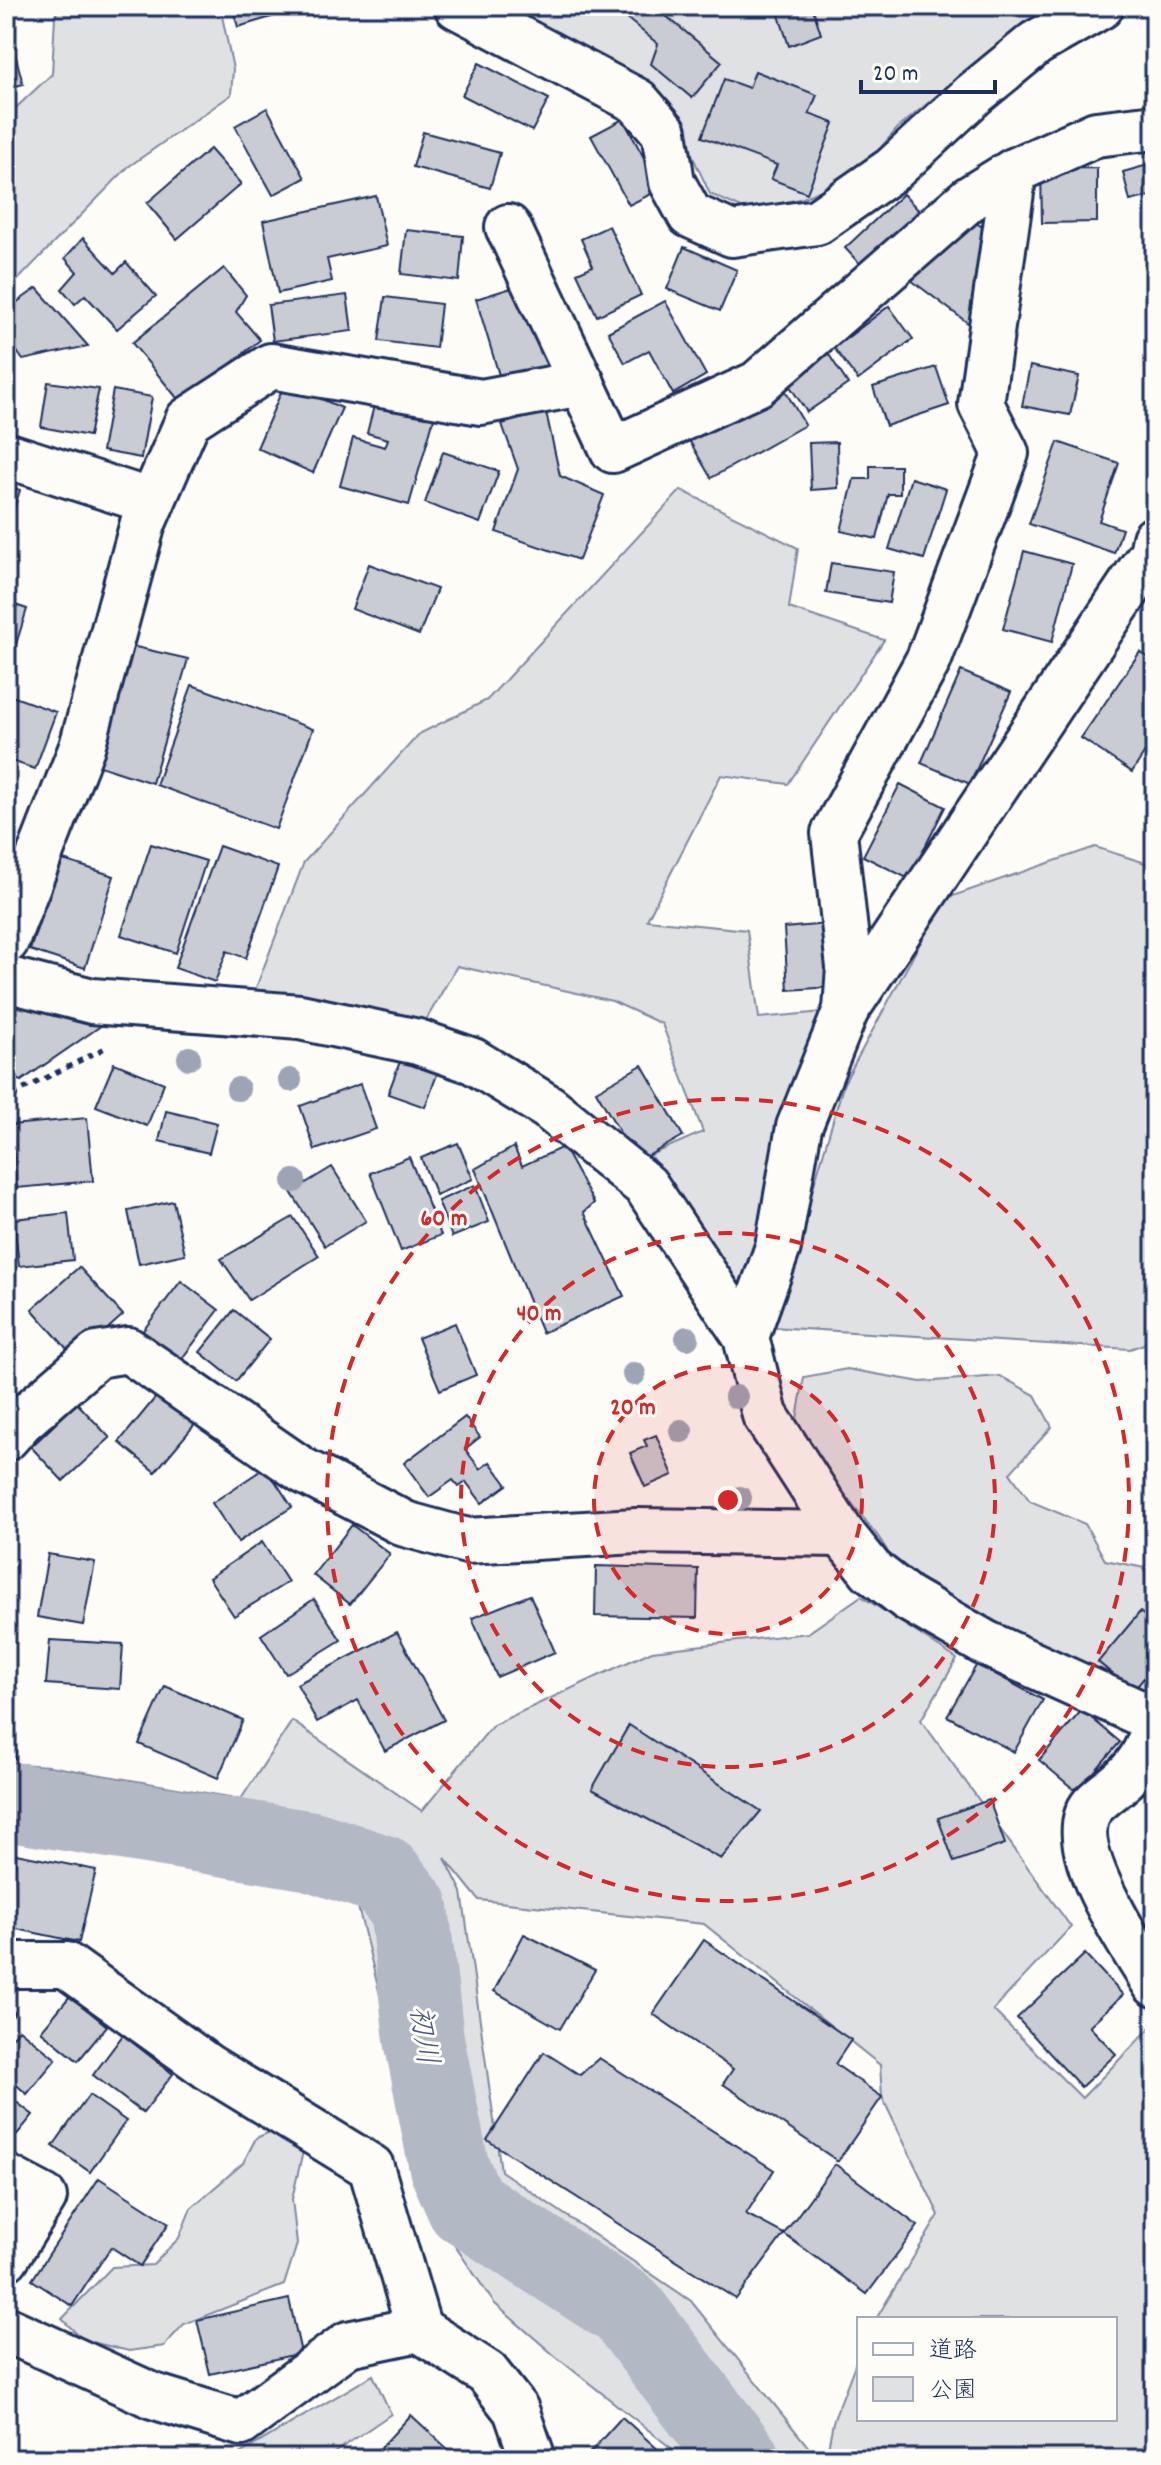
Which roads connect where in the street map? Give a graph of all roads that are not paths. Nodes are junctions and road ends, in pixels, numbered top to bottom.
1 (457, 6) edge
2 (1101, 6) edge
3 (1155, 127) edge
4 (1014, 171) junction
5 (508, 227) dead end
6 (582, 383) junction
7 (6, 455) edge
8 (152, 502) junction
9 (1155, 539) edge
10 (6, 941) edge
11 (6, 979) edge
12 (846, 1010) junction
13 (746, 1337) junction
14 (6, 1438) edge
15 (842, 1534) junction
16 (1155, 1722) edge
17 (6, 1965) edge
18 (1155, 1984) edge
19 (6, 2177) edge
20 (6, 2258) edge
21 (6, 2329) edge
22 (419, 2329) junction
23 (533, 2459) edge

1 - 2 street
3 - 4 street
4 - 6 street
4 - 12 street
5 - 6 street
6 - 8 street
7 - 8 street
8 - 10 street
9 - 12 street
11 - 13 street
12 - 13 street
13 - 15 street
14 - 15 street
15 - 16 street
16 - 18 street
17 - 22 street
19 - 20 street
21 - 22 street
22 - 23 street

